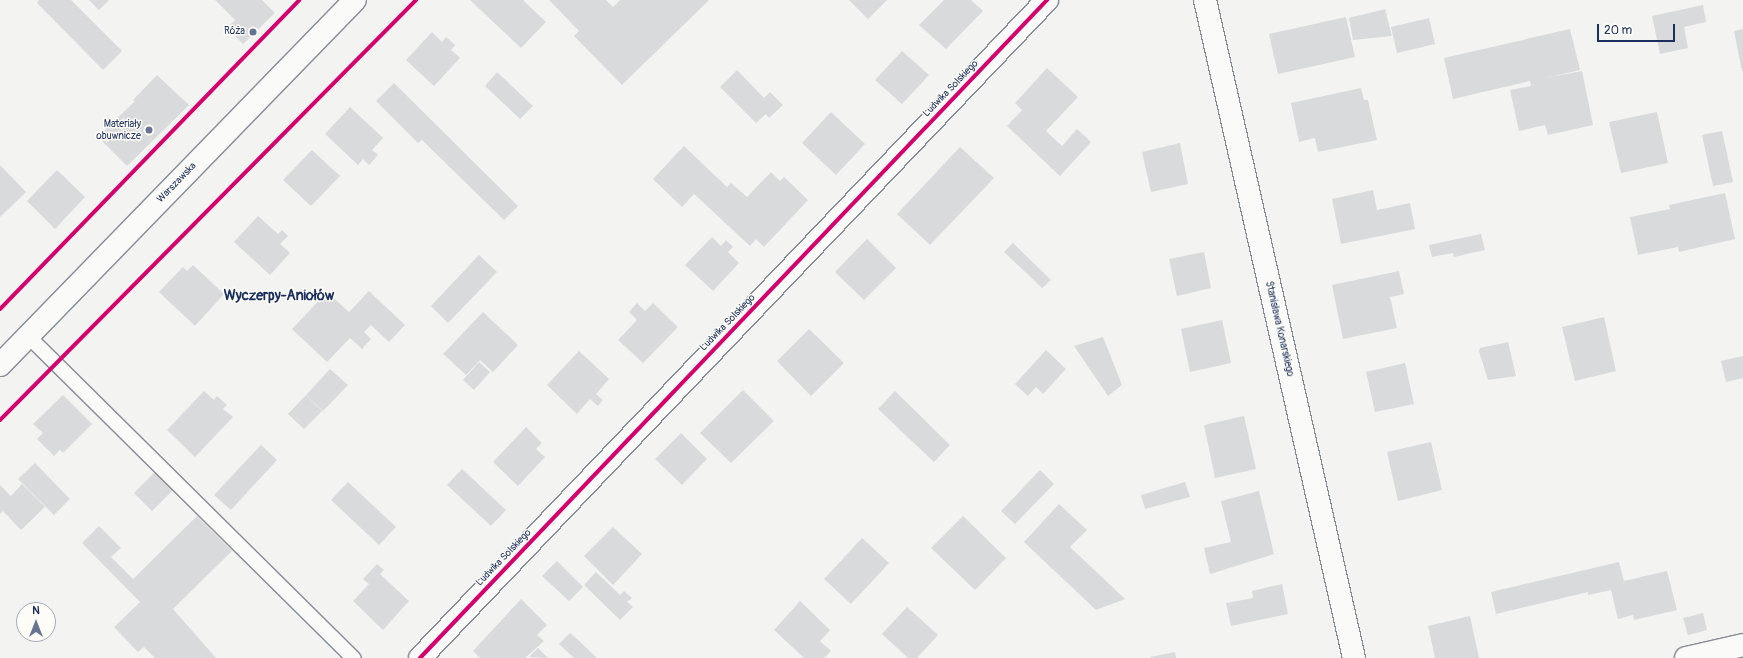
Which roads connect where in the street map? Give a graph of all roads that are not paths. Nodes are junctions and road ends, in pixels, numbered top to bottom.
1 (355, 0) edge
2 (1047, 0) edge
3 (1205, 0) edge
4 (28, 336) junction
5 (0, 366) edge
6 (1743, 645) edge
7 (353, 658) edge
8 (420, 658) edge
9 (1354, 658) edge
10 (1686, 658) edge

1 - 4 street, Warszawska
2 - 8 street, Ludwika Solskiego
3 - 9 street, Stanisława Konarskiego
4 - 5 street, Warszawska
4 - 7 lane
6 - 10 street

